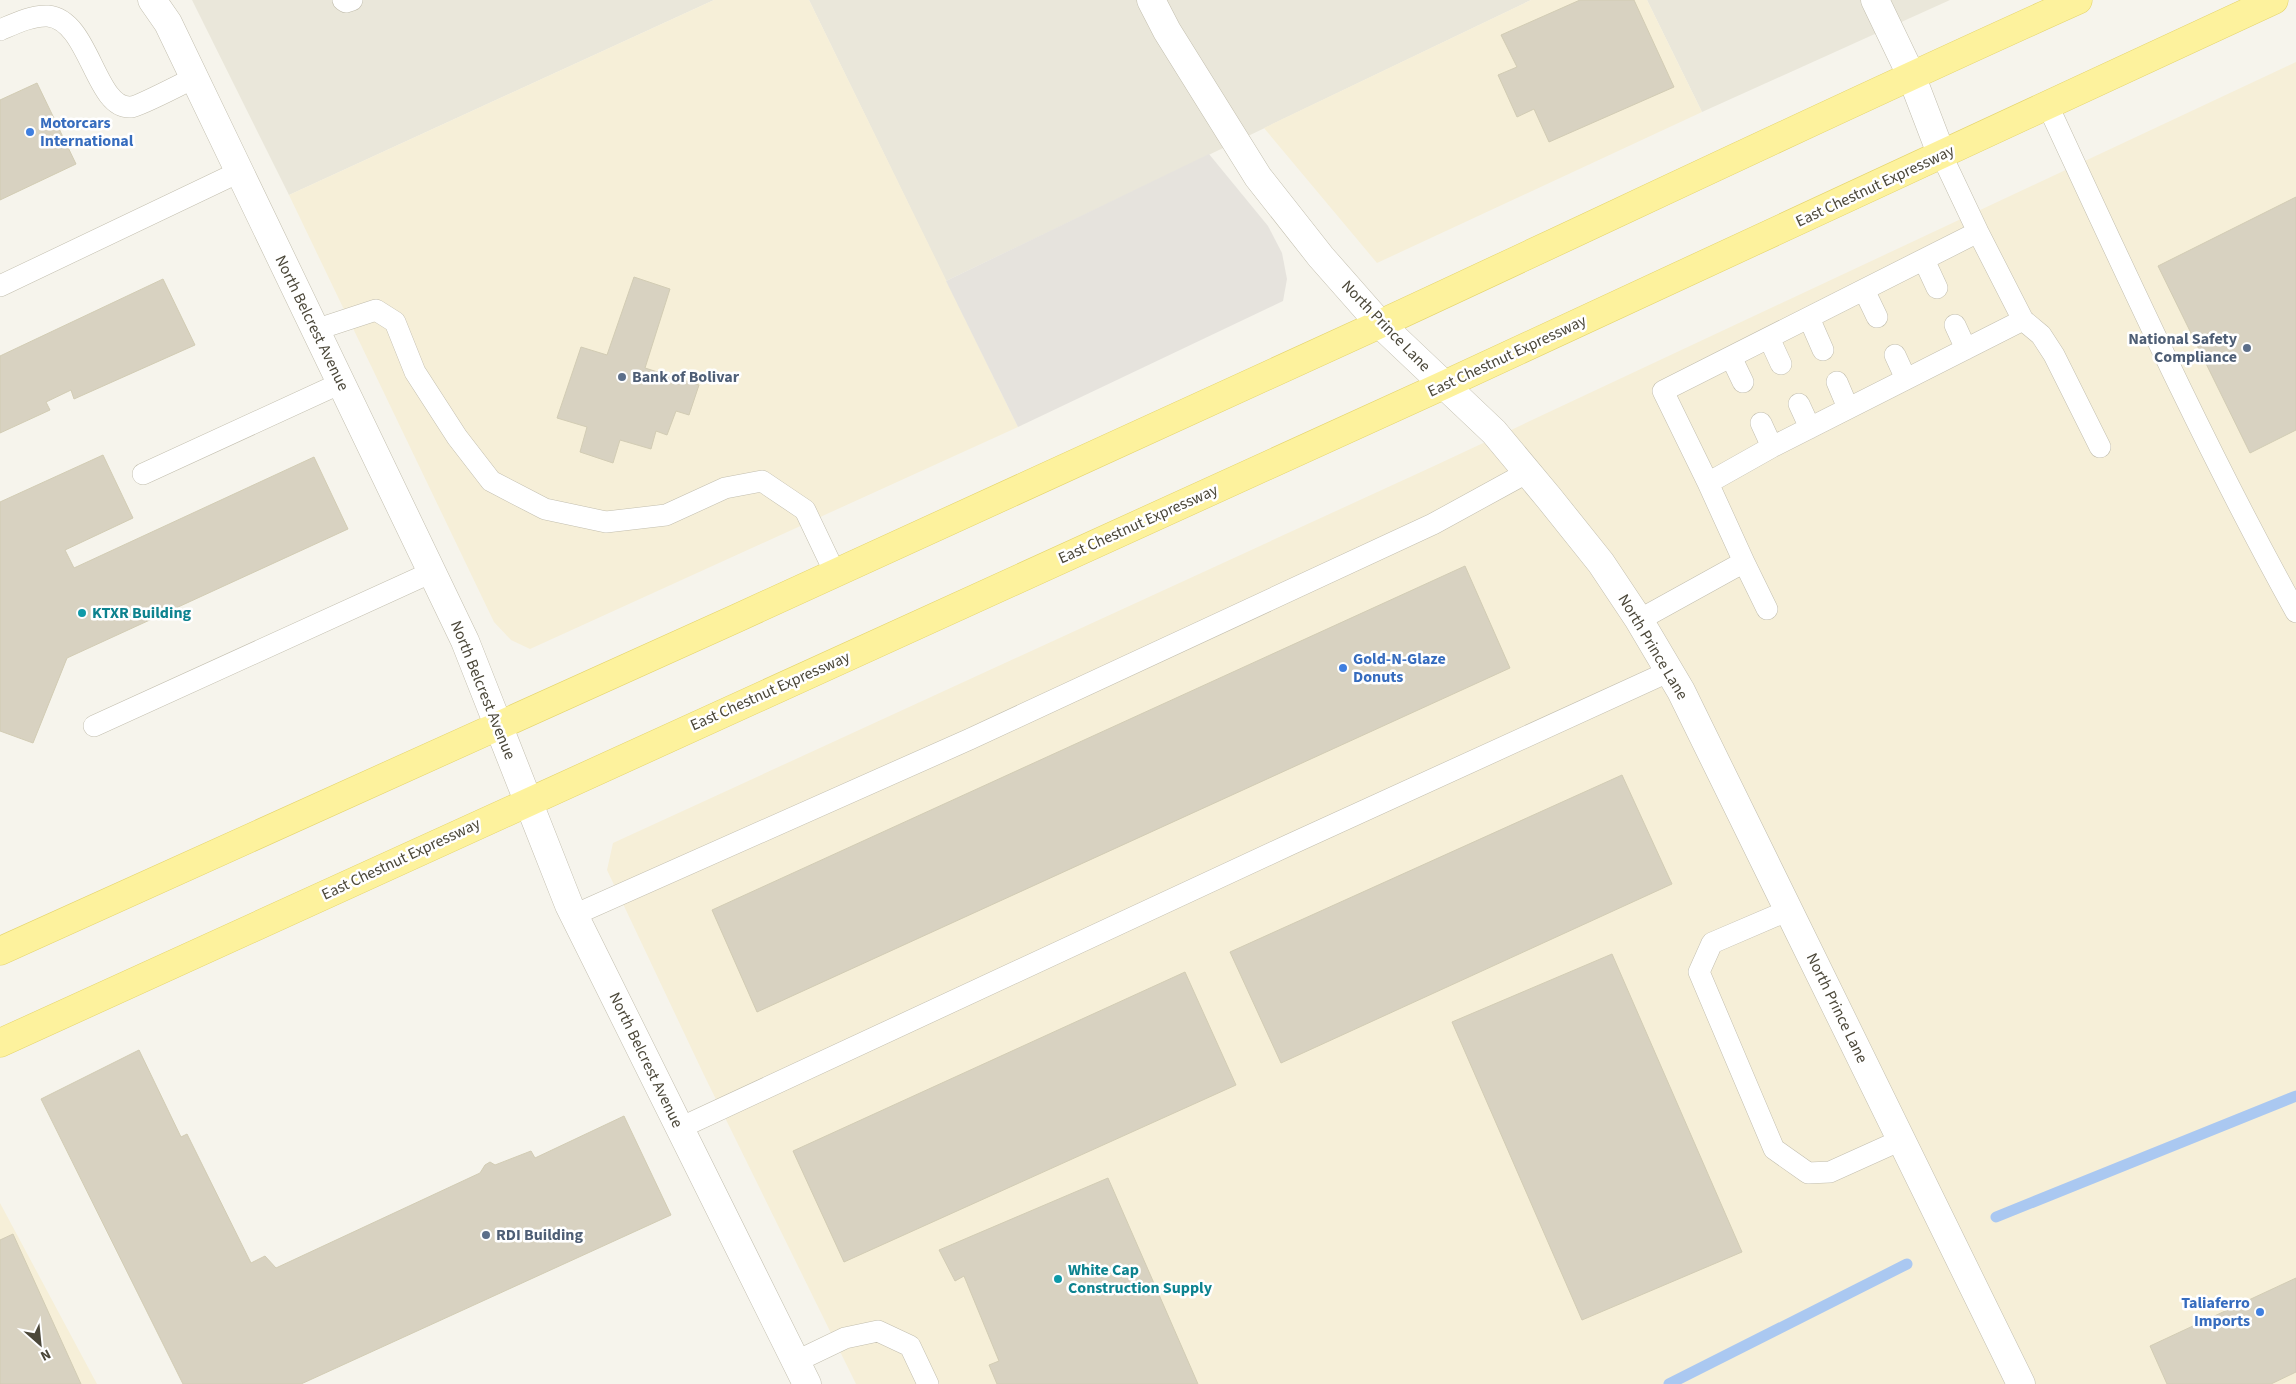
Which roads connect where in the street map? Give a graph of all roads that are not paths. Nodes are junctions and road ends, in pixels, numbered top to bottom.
1 (343, 0) edge
2 (352, 0) edge
3 (1151, 0) edge
4 (1875, 0) edge
5 (2078, 0) edge
6 (2274, 0) edge
7 (157, 1) edge
8 (0, 30) edge
9 (1911, 75) junction
10 (194, 78) junction
11 (2048, 106) junction
12 (1942, 156) junction
13 (239, 172) junction
14 (1978, 232) junction
15 (1924, 260) junction
16 (0, 286) edge
17 (1937, 288) dead end
18 (1864, 290) junction
19 (1877, 317) dead end
20 (1810, 318) junction
21 (2024, 320) junction
22 (1380, 324) junction
23 (1955, 326) dead end
24 (315, 330) junction
25 (1770, 338) junction
26 (1966, 349) junction
27 (1823, 350) dead end
28 (1895, 355) dead end
29 (1731, 357) junction
30 (1781, 364) dead end
31 (1906, 379) junction
32 (1742, 382) dead end
33 (1837, 382) dead end
34 (341, 383) junction
35 (1444, 385) junction
36 (1799, 404) dead end
37 (1848, 408) junction
38 (1761, 423) dead end
39 (1810, 428) junction
40 (1772, 447) junction
41 (2100, 447) dead end
42 (1528, 472) junction
43 (144, 474) dead end
44 (1708, 483) junction
45 (1744, 562) junction
46 (432, 572) junction
47 (835, 572) junction
48 (1767, 609) dead end
49 (2296, 612) edge
50 (1639, 620) junction
51 (1670, 671) junction
52 (94, 726) dead end
53 (499, 726) junction
54 (528, 801) junction
55 (1789, 910) junction
56 (574, 915) junction
57 (0, 951) edge
58 (0, 1043) edge
59 (680, 1128) junction
60 (1901, 1140) junction
61 (801, 1373) edge
62 (928, 1384) edge
63 (2021, 1384) edge

1 - 2 lane
3 - 22 street, North Prince Lane
4 - 9 street
5 - 9 main road
6 - 11 main road, East Chestnut Expressway
7 - 10 street, North Belcrest Avenue
8 - 10 lane
9 - 12 street
9 - 22 main road
10 - 13 street, North Belcrest Avenue
11 - 12 main road, East Chestnut Expressway
11 - 49 lane
12 - 14 lane
12 - 35 main road, East Chestnut Expressway
13 - 16 lane
13 - 24 street, North Belcrest Avenue
14 - 15 lane
14 - 21 lane
15 - 17 lane
15 - 18 lane
18 - 19 lane
18 - 20 lane
20 - 25 lane
20 - 27 lane
21 - 26 lane
21 - 41 lane
22 - 35 street, North Prince Lane
22 - 47 main road
23 - 26 lane
24 - 34 street, North Belcrest Avenue
24 - 47 lane
25 - 29 lane
25 - 30 lane
26 - 31 lane
28 - 31 lane
29 - 32 lane
29 - 44 lane
31 - 37 lane
33 - 37 lane
34 - 43 lane
34 - 46 street, North Belcrest Avenue
35 - 42 street, North Prince Lane
35 - 54 main road, East Chestnut Expressway
36 - 39 lane
37 - 39 lane
38 - 40 lane
39 - 40 lane
40 - 44 lane
42 - 50 street, North Prince Lane
42 - 56 lane
44 - 45 lane
45 - 48 lane
45 - 50 lane
46 - 52 lane
46 - 53 street, North Belcrest Avenue
47 - 53 main road
50 - 51 street, North Prince Lane
51 - 55 street, North Prince Lane
51 - 59 lane
53 - 54 street, North Belcrest Avenue
53 - 57 main road
54 - 56 street, North Belcrest Avenue
54 - 58 main road, East Chestnut Expressway
55 - 60 street, North Prince Lane
55 - 60 lane
56 - 59 street, North Belcrest Avenue
59 - 61 street, North Belcrest Avenue
60 - 63 street, North Prince Lane
61 - 62 lane

